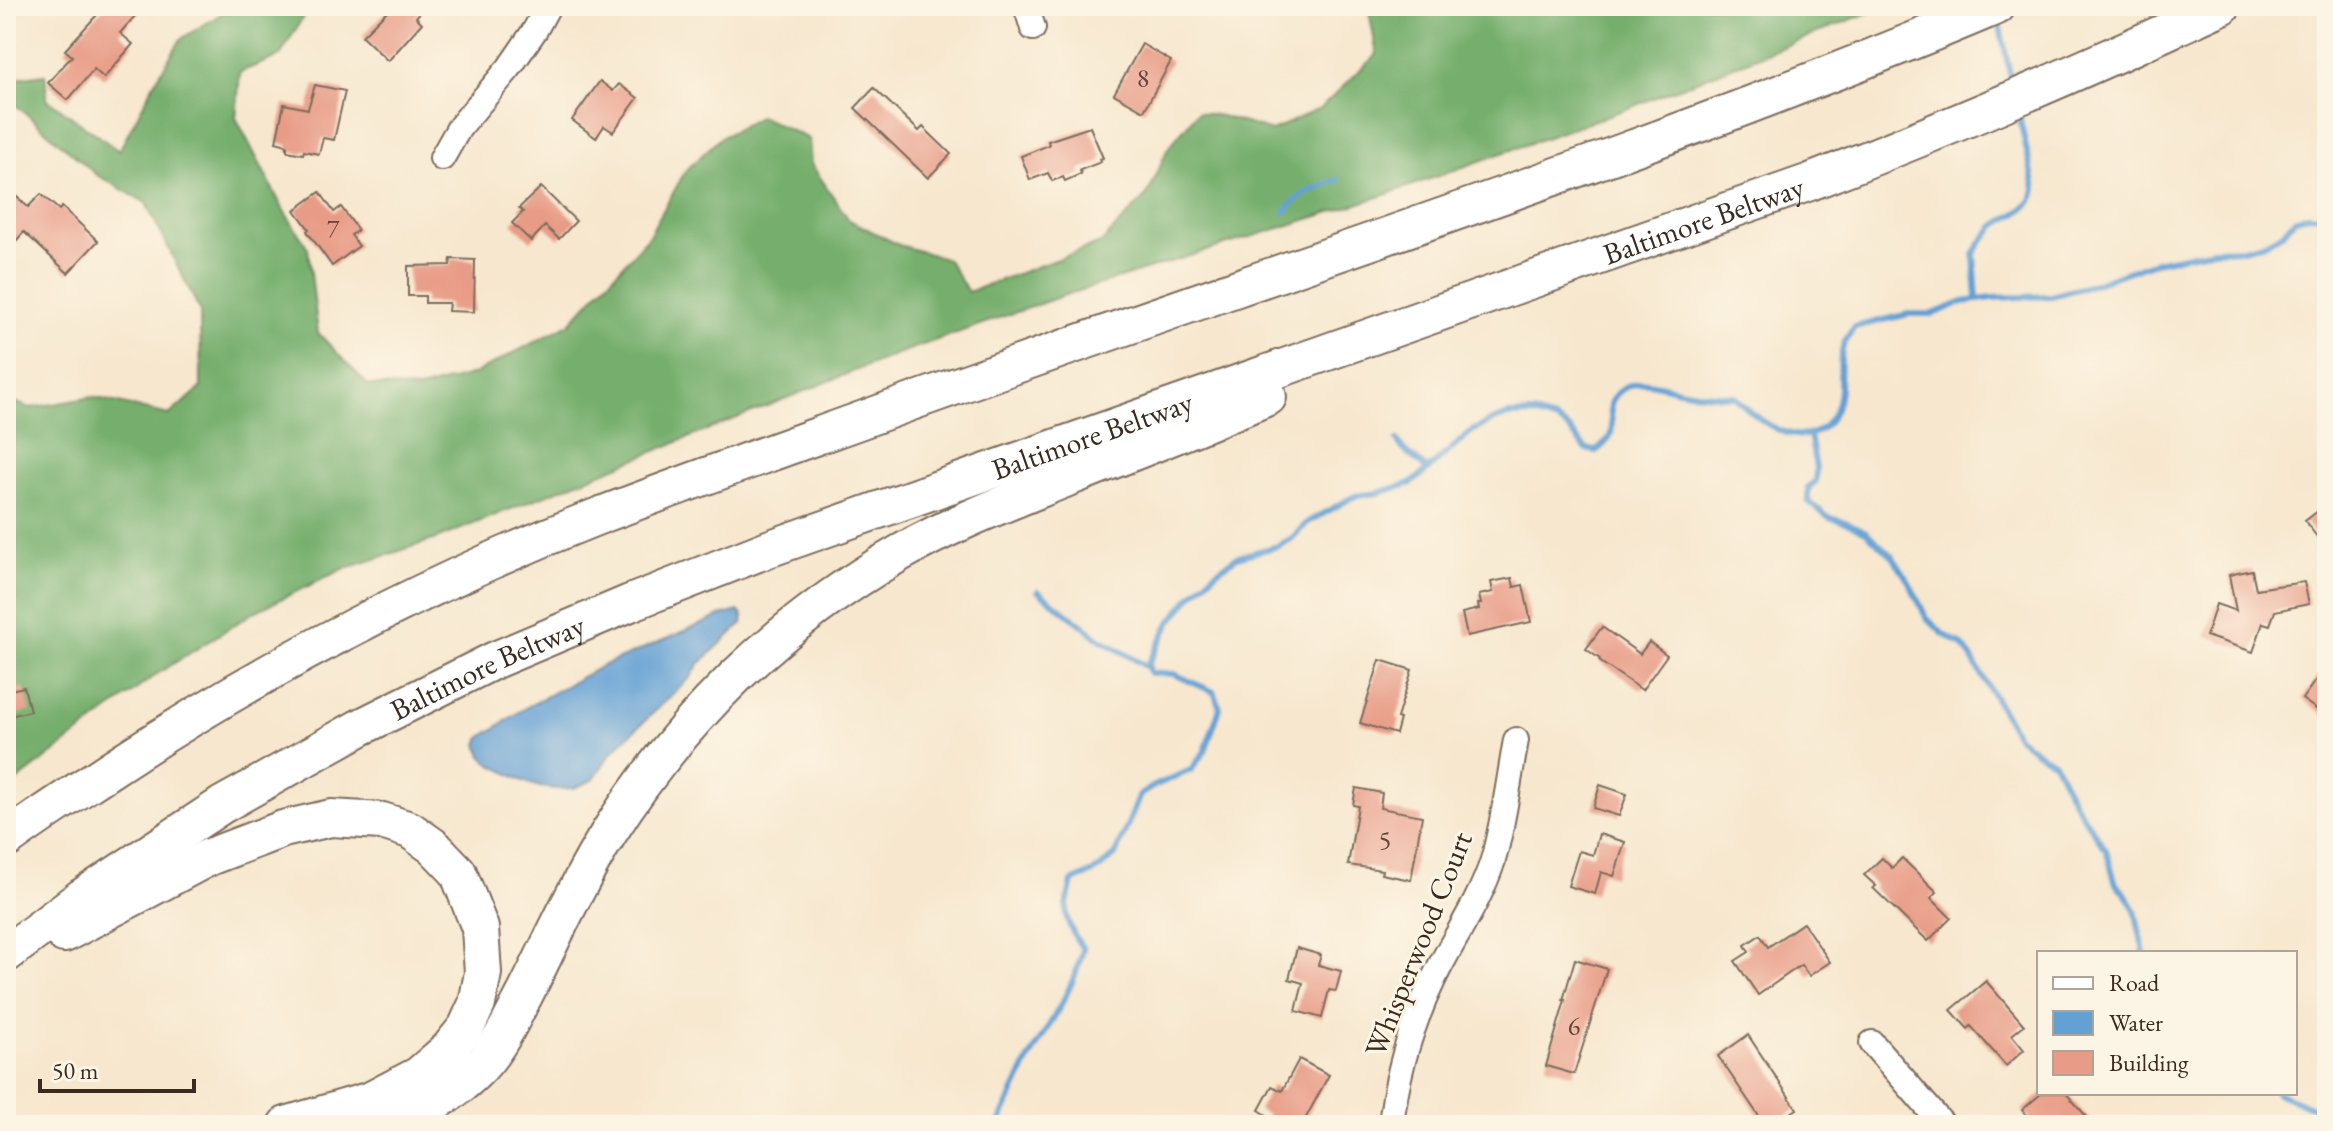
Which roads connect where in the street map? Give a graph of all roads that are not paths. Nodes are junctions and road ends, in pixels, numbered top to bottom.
1 (548, 6) edge
2 (1997, 6) edge
3 (2222, 6) edge
4 (442, 158) dead end
5 (1652, 239) junction
6 (1516, 740) dead end
7 (6, 840) edge
8 (6, 954) edge
9 (6, 965) edge
10 (1872, 1043) dead end
11 (286, 1125) edge
12 (386, 1125) edge
13 (1391, 1125) edge
14 (1943, 1125) edge

1 - 4 street
2 - 7 highway
3 - 5 highway, Baltimore Beltway
5 - 8 highway, Baltimore Beltway
5 - 12 highway
6 - 13 street, Whisperwood Court
9 - 11 highway
10 - 14 street

